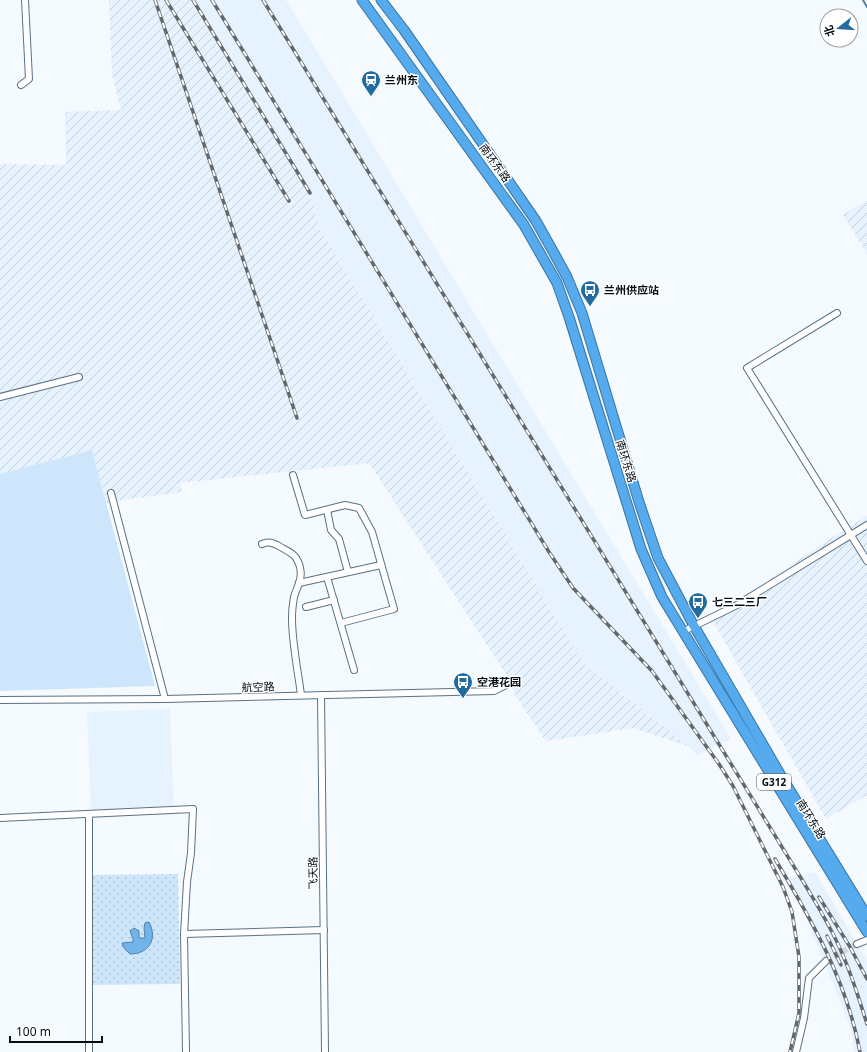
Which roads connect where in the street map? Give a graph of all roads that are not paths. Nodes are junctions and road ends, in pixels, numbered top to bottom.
1 (25, 0) edge
2 (362, 0) edge
3 (381, 0) edge
4 (404, 30) junction
5 (392, 40) junction
6 (21, 85) dead end
7 (837, 313) dead end
8 (79, 377) dead end
9 (0, 398) edge
10 (293, 475) dead end
11 (112, 492) dead end
12 (327, 510) junction
13 (867, 525) edge
14 (851, 535) junction
15 (262, 544) dead end
16 (867, 561) edge
17 (381, 565) junction
18 (348, 572) junction
19 (327, 576) junction
20 (299, 583) junction
21 (334, 600) junction
22 (306, 607) dead end
23 (341, 622) junction
24 (694, 626) junction
25 (682, 632) junction
26 (354, 670) dead end
27 (514, 681) dead end
28 (300, 695) junction
29 (321, 695) junction
30 (165, 699) junction
31 (0, 700) edge
32 (89, 814) junction
33 (0, 818) edge
34 (867, 916) edge
35 (324, 930) junction
36 (867, 932) edge
37 (184, 934) junction
38 (867, 940) edge
39 (857, 944) tunnel mouth
40 (826, 961) tunnel mouth
41 (88, 1052) edge
42 (186, 1052) edge
43 (325, 1052) edge
44 (796, 1052) edge

1 - 6 street
2 - 5 highway, 南环东路 / G312
3 - 4 highway, 南环东路 / G312
4 - 5 highway
4 - 24 highway, 南环东路 / G312
5 - 25 highway, 南环东路 / G312
7 - 14 street
8 - 9 street
10 - 12 street
11 - 30 street
12 - 17 street
12 - 18 street
13 - 14 street
14 - 16 street
14 - 24 street
15 - 20 street
17 - 18 street
17 - 23 street
18 - 19 street
19 - 20 street
19 - 21 street
20 - 28 street
21 - 22 street
21 - 23 street
23 - 26 street
24 - 25 street
24 - 34 highway, 南环东路 / G312
25 - 36 highway, 南环东路 / G312
27 - 29 street, 航空路
28 - 29 street, 航空路
28 - 30 street, 航空路
29 - 35 street, 飞天路
30 - 31 street, 航空路
32 - 33 street
32 - 37 street
32 - 41 street
35 - 37 street
35 - 43 street, 飞天路
37 - 42 street
38 - 39 street
40 - 44 street

